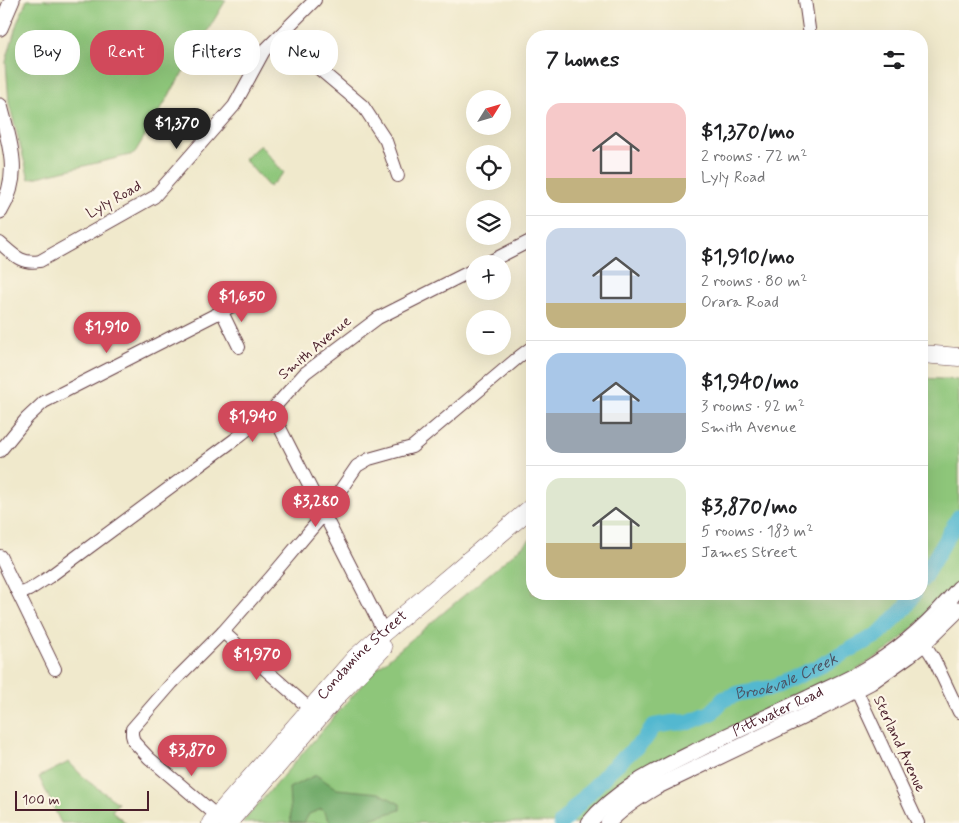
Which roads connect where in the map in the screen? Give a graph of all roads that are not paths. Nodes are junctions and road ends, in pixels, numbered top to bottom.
1 (12, 0) edge
2 (315, 0) edge
3 (804, 0) edge
4 (0, 28) edge
5 (286, 30) edge
6 (809, 30) edge
7 (270, 45) edge
8 (326, 75) edge
9 (0, 106) edge
10 (398, 176) dead end
11 (0, 211) edge
12 (0, 243) edge
13 (526, 243) edge
14 (503, 255) edge
15 (466, 274) edge
16 (246, 299) dead end
17 (221, 310) junction
18 (239, 347) dead end
19 (526, 352) edge
20 (928, 354) edge
21 (959, 357) edge
22 (928, 365) edge
23 (959, 367) edge
24 (270, 412) junction
25 (0, 451) edge
26 (526, 512) edge
27 (324, 514) junction
28 (526, 527) edge
29 (0, 556) edge
30 (959, 588) edge
31 (19, 594) junction
32 (959, 609) edge
33 (223, 632) junction
34 (387, 637) junction
35 (919, 639) junction
36 (56, 669) dead end
37 (854, 684) junction
38 (310, 709) junction
39 (959, 712) edge
40 (220, 821) edge
41 (589, 823) edge
42 (608, 823) edge
43 (918, 823) edge

1 - 4 main road
2 - 5 street, Lyly Road
3 - 6 street
7 - 12 street, Lyly Road
8 - 10 street
9 - 11 main road
13 - 14 street
15 - 24 street, Smith Avenue
16 - 17 street
17 - 18 street
17 - 25 street
19 - 27 street
20 - 21 highway
22 - 23 highway
24 - 27 street
24 - 31 street, Smith Avenue
26 - 34 highway, Condamine Street
27 - 33 street
27 - 34 street
28 - 34 highway, Condamine Street
29 - 31 street
30 - 35 main road, Pittwater Road
31 - 36 street
32 - 35 main road, Pittwater Road
33 - 38 street
33 - 40 street
34 - 38 highway, Condamine Street
34 - 40 highway, Condamine Street
35 - 37 main road, Pittwater Road
35 - 39 street
37 - 41 main road, Pittwater Road
37 - 42 main road, Pittwater Road
37 - 43 street, Sterland Avenue
38 - 40 highway, Condamine Street

